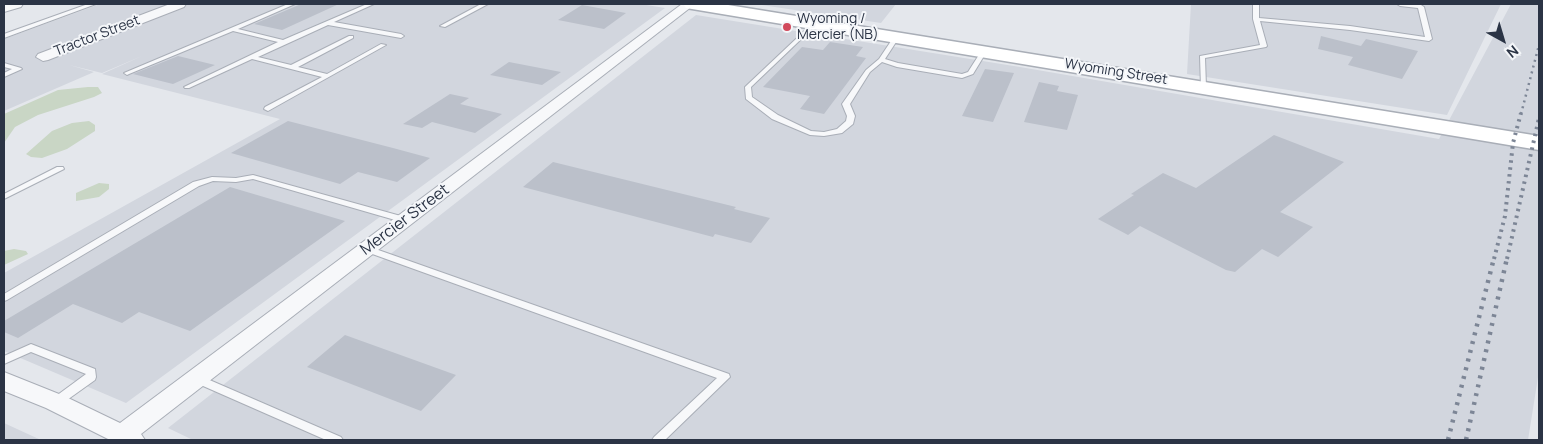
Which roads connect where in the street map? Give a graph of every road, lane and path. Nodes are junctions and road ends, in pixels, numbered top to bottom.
1 (17, 4) edge
2 (93, 4) edge
3 (180, 4) edge
4 (292, 4) edge
5 (371, 4) edge
6 (485, 4) edge
7 (691, 4) edge
8 (1256, 4) edge
9 (1400, 4) edge
10 (4, 8) edge
11 (1256, 19) junction
12 (328, 23) junction
13 (815, 23) junction
14 (444, 26) dead end
15 (232, 29) junction
16 (4, 36) edge
17 (401, 36) dead end
18 (897, 36) junction
19 (351, 37) dead end
20 (284, 42) junction
21 (383, 45) dead end
22 (984, 50) junction
23 (252, 56) junction
24 (43, 57) dead end
25 (880, 60) junction
26 (4, 65) edge
27 (292, 67) junction
28 (127, 73) dead end
29 (4, 75) edge
30 (328, 76) junction
31 (187, 87) dead end
32 (1203, 87) junction
33 (268, 109) dead end
34 (1539, 143) edge
35 (60, 169) dead end
36 (4, 197) edge
37 (405, 220) junction
38 (367, 249) junction
39 (4, 298) edge
40 (4, 360) edge
41 (197, 378) junction
42 (4, 381) edge
43 (55, 402) junction
44 (127, 438) edge
45 (337, 440) edge
46 (658, 440) edge

1 - 10 street
2 - 16 lane
3 - 24 street, Tractor Street
4 - 15 lane
5 - 12 lane
6 - 14 lane
7 - 13 main road, Wyoming Street
7 - 37 street, Mercier Street
8 - 11 lane
9 - 11 lane
11 - 32 lane
12 - 17 lane
12 - 20 lane
13 - 18 main road, Wyoming Street
13 - 25 lane
15 - 20 lane
15 - 28 lane
18 - 22 main road, Wyoming Street
18 - 25 lane
19 - 27 lane
20 - 23 lane
21 - 30 lane
22 - 25 lane
22 - 32 main road, Wyoming Street
23 - 27 lane
23 - 31 lane
26 - 29 lane
27 - 30 lane
30 - 33 lane
32 - 34 main road, Wyoming Street
35 - 36 lane
37 - 38 street, Mercier Street
37 - 39 lane
38 - 41 street, Mercier Street
38 - 46 lane
40 - 43 lane
41 - 44 street, Mercier Street
41 - 45 lane
42 - 43 street
43 - 44 street

